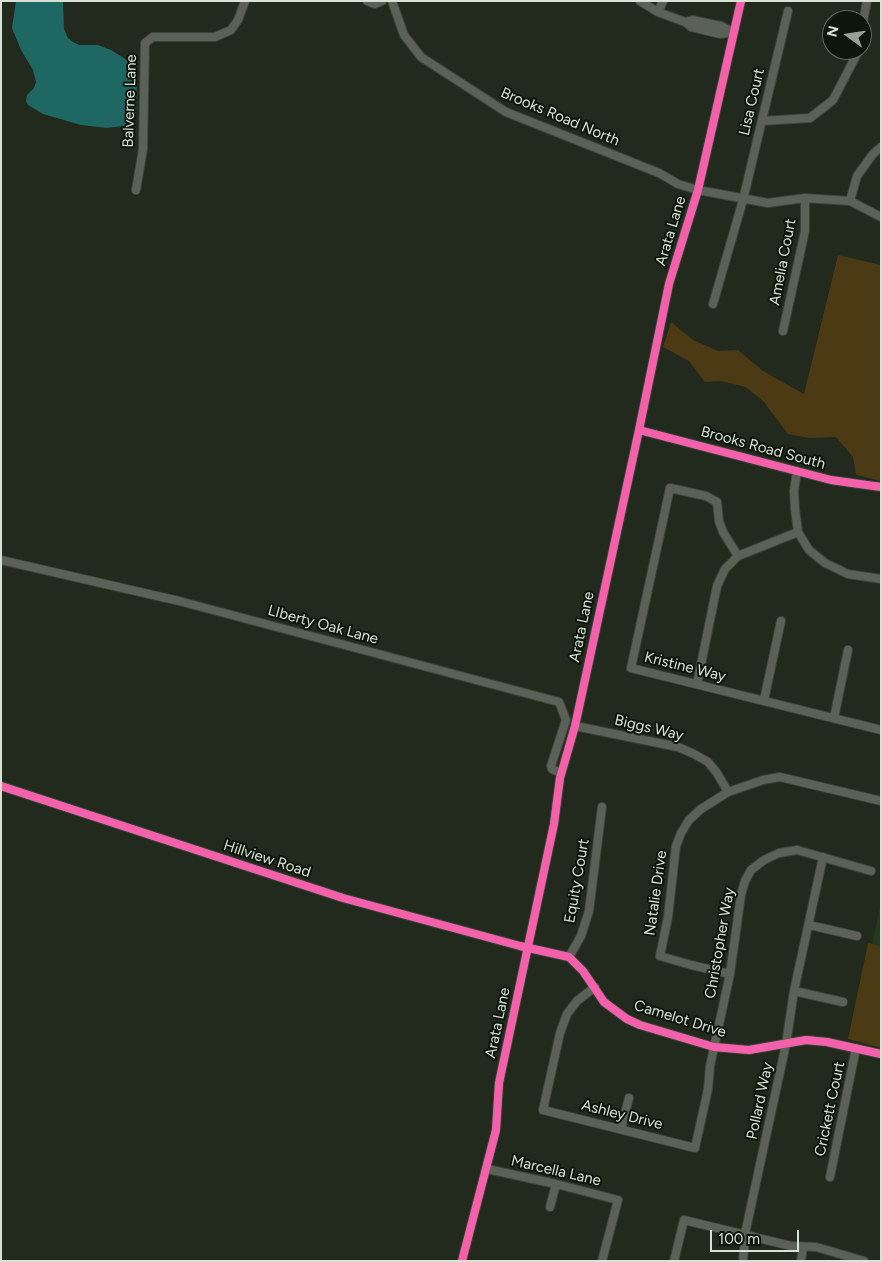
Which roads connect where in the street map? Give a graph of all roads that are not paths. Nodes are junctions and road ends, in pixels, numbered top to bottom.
1 (245, 1) edge
2 (367, 1) edge
3 (382, 1) edge
4 (392, 1) edge
5 (640, 1) edge
6 (664, 1) edge
7 (741, 1) edge
8 (788, 11) dead end
9 (658, 12) junction
10 (733, 32) junction
11 (854, 60) edge
12 (762, 121) junction
13 (881, 148) edge
14 (136, 190) dead end
15 (698, 190) junction
16 (805, 198) junction
17 (743, 200) junction
18 (850, 201) junction
19 (881, 217) edge
20 (713, 304) dead end
21 (784, 331) dead end
22 (639, 430) junction
23 (797, 471) junction
24 (881, 486) edge
25 (798, 532) junction
26 (738, 556) junction
27 (1, 560) edge
28 (881, 579) edge
29 (781, 621) dead end
30 (848, 650) dead end
31 (697, 684) junction
32 (764, 700) junction
33 (834, 718) junction
34 (575, 726) junction
35 (881, 730) edge
36 (561, 773) junction
37 (1, 786) edge
38 (728, 792) junction
39 (881, 801) edge
40 (602, 807) dead end
41 (823, 857) junction
42 (871, 871) dead end
43 (808, 925) junction
44 (857, 936) dead end
45 (527, 948) junction
46 (569, 957) junction
47 (730, 974) junction
48 (595, 987) junction
49 (794, 991) junction
50 (843, 1002) dead end
51 (786, 1044) junction
52 (714, 1047) junction
53 (856, 1048) junction
54 (881, 1054) edge
55 (629, 1098) dead end
56 (621, 1129) junction
57 (695, 1148) joint
58 (486, 1170) junction
59 (830, 1177) dead end
60 (556, 1184) junction
61 (550, 1207) dead end
62 (745, 1234) junction
63 (803, 1247) junction
64 (861, 1260) edge
65 (462, 1261) edge
66 (602, 1261) edge
67 (674, 1261) edge
68 (743, 1261) edge
69 (801, 1261) edge

1 - 14 street, Balverne Lane
2 - 3 street
4 - 15 street, Brooks Road North
5 - 9 street
6 - 9 street
7 - 10 street, Arata Lane
8 - 12 street, Lisa Court
9 - 10 street
10 - 15 street, Arata Lane
11 - 12 street
12 - 17 street, Lisa Court
13 - 18 street
15 - 17 street, Brooks Road North
15 - 22 street, Arata Lane
16 - 17 street, Brooks Road North
16 - 18 street, Brooks Road North
16 - 21 street, Amelia Court
17 - 20 street, Lisa Court
18 - 19 street
22 - 23 street, Brooks Road South
22 - 34 street, Arata Lane
23 - 24 street, Brooks Road South
23 - 25 street
25 - 26 street
25 - 28 street
26 - 31 street
26 - 31 street, Kristine Way
27 - 36 street, LIberty Oak Lane
29 - 32 street
30 - 33 street
31 - 32 street, Kristine Way
32 - 33 street, Kristine Way
33 - 35 street, Kristine Way
34 - 36 street, Arata Lane
34 - 38 street, Biggs Way
36 - 45 street, Arata Lane
37 - 45 street, Hillview Road
38 - 39 street, Natalie Drive
38 - 47 street, Natalie Drive
40 - 46 street, Equity Court
41 - 42 street, Christopher Way
41 - 43 street, Pollard Way
41 - 47 street, Christopher Way
43 - 44 street
43 - 49 street, Pollard Way
45 - 46 street
45 - 58 street, Arata Lane
46 - 48 street, Camelot Drive
47 - 52 street, Christopher Way
48 - 52 street, Camelot Drive
48 - 56 street, Ashley Drive
49 - 50 street
49 - 51 street, Pollard Way
51 - 52 street, Camelot Drive
51 - 53 street, Camelot Drive
51 - 62 street, Pollard Way
52 - 57 street, Christopher Way
53 - 54 street, Camelot Drive
53 - 59 street, Crickett Court
55 - 56 street
56 - 57 street, Ashley Drive
58 - 60 street, Marcella Lane
58 - 65 street, Arata Lane
60 - 61 street
60 - 66 street, Marcella Lane
62 - 63 street
62 - 67 street
62 - 68 street, Pollard Way
63 - 64 street
63 - 69 street

